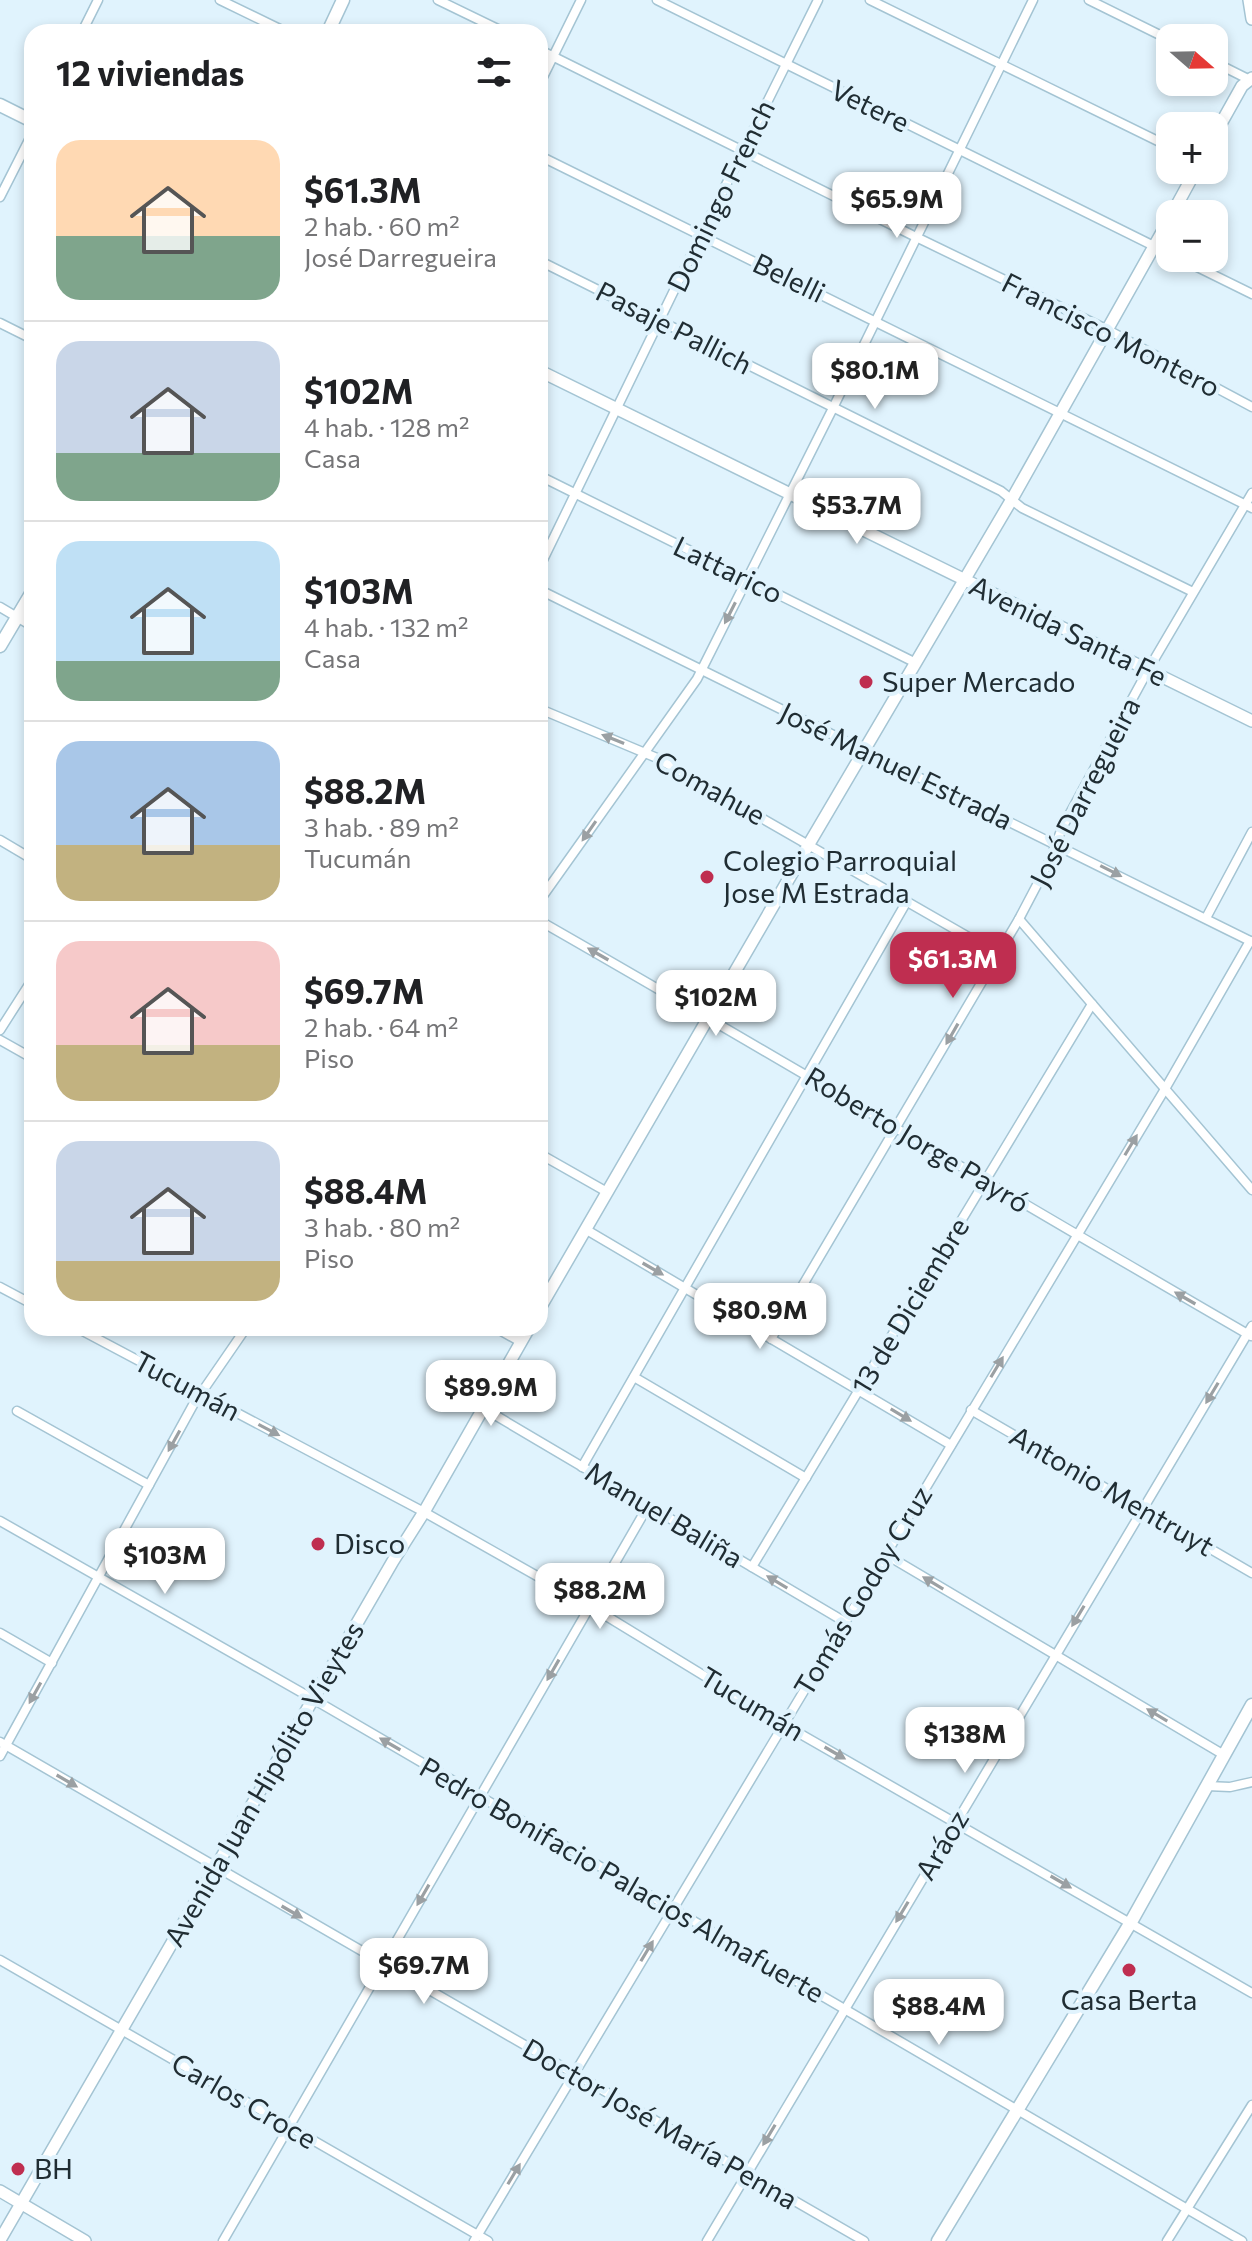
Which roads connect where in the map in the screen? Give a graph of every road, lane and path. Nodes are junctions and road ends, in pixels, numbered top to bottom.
1 (98, 0) edge
2 (220, 0) edge
3 (343, 0) edge
4 (438, 0) edge
5 (581, 0) edge
6 (657, 0) edge
7 (818, 0) edge
8 (870, 0) edge
9 (1033, 0) edge
10 (1089, 0) edge
11 (1249, 0) edge
12 (1252, 19) edge
13 (86, 24) edge
14 (270, 24) edge
15 (332, 24) edge
16 (488, 24) edge
17 (1156, 33) edge
18 (548, 54) edge
19 (553, 56) junction
20 (786, 64) junction
21 (1000, 64) junction
22 (548, 66) edge
23 (1228, 68) edge
24 (1250, 78) edge
25 (0, 105) edge
26 (1227, 112) edge
27 (24, 117) edge
28 (1156, 140) edge
29 (958, 149) junction
30 (24, 150) edge
31 (743, 150) junction
32 (548, 160) edge
33 (0, 197) edge
34 (701, 235) junction
35 (916, 237) junction
36 (1155, 246) joint
37 (548, 265) edge
38 (1207, 272) edge
39 (1252, 294) edge
40 (660, 321) junction
41 (876, 321) junction
42 (0, 323) edge
43 (1108, 330) junction
44 (24, 335) edge
45 (548, 375) edge
46 (1252, 407) edge
47 (833, 408) junction
48 (617, 409) junction
49 (1062, 413) junction
50 (548, 480) edge
51 (791, 493) junction
52 (1252, 493) edge
53 (575, 494) junction
54 (1012, 499) junction
55 (1248, 506) edge
56 (548, 550) edge
57 (747, 580) junction
58 (964, 580) junction
59 (1193, 592) junction
60 (548, 594) edge
61 (24, 605) edge
62 (0, 607) edge
63 (17, 617) junction
64 (24, 621) edge
65 (0, 646) edge
66 (916, 663) junction
67 (1148, 670) junction
68 (701, 671) junction
69 (548, 712) edge
70 (1252, 721) edge
71 (864, 751) junction
72 (646, 752) junction
73 (1252, 832) edge
74 (0, 840) edge
75 (1056, 843) junction
76 (809, 844) junction
77 (24, 854) edge
78 (548, 889) edge
79 (907, 901) junction
80 (1206, 918) junction
81 (1019, 919) junction
82 (548, 926) edge
83 (1251, 942) edge
84 (998, 954) junction
85 (24, 992) edge
86 (1092, 1004) junction
87 (708, 1017) junction
88 (0, 1030) edge
89 (0, 1040) edge
90 (24, 1054) edge
91 (807, 1075) junction
92 (1165, 1089) junction
93 (897, 1127) junction
94 (548, 1159) edge
95 (985, 1181) junction
96 (1252, 1190) edge
97 (607, 1192) junction
98 (585, 1229) junction
99 (1077, 1235) junction
100 (0, 1287) edge
101 (685, 1288) junction
102 (548, 1294) edge
103 (24, 1300) edge
104 (1250, 1332) edge
105 (92, 1336) edge
106 (241, 1336) edge
107 (510, 1336) edge
108 (524, 1336) edge
109 (771, 1339) junction
110 (521, 1342) junction
111 (634, 1377) junction
112 (859, 1390) junction
113 (201, 1394) junction
114 (483, 1408) junction
115 (971, 1410) junction
116 (17, 1411) dead end
117 (951, 1445) junction
118 (582, 1467) junction
119 (806, 1478) junction
120 (149, 1485) junction
121 (648, 1506) junction
122 (1142, 1509) junction
123 (424, 1512) junction
124 (0, 1521) edge
125 (885, 1554) junction
126 (752, 1567) junction
127 (1252, 1573) edge
128 (99, 1576) junction
129 (590, 1606) junction
130 (845, 1622) junction
131 (0, 1633) edge
132 (1055, 1655) junction
133 (52, 1663) junction
134 (313, 1699) junction
135 (1252, 1705) edge
136 (783, 1724) junction
137 (3, 1744) edge
138 (1224, 1755) junction
139 (0, 1756) edge
140 (1252, 1782) edge
141 (1207, 1786) junction
142 (480, 1796) junction
143 (956, 1822) junction
144 (216, 1867) junction
145 (672, 1909) junction
146 (1131, 1922) junction
147 (0, 1960) edge
148 (383, 1964) junction
149 (1252, 1993) edge
150 (844, 2010) junction
151 (121, 2030) junction
152 (574, 2073) junction
153 (1252, 2105) edge
154 (1017, 2111) junction
155 (289, 2128) junction
156 (746, 2174) junction
157 (0, 2191) edge
158 (21, 2204) junction
159 (1186, 2209) junction
160 (476, 2238) edge
161 (0, 2240) edge
162 (85, 2241) edge
163 (223, 2241) edge
164 (488, 2241) edge
165 (707, 2241) edge
166 (864, 2241) edge
167 (938, 2241) edge
168 (1167, 2241) edge
169 (1242, 2241) edge

1 - 13 street
2 - 14 street
3 - 15 main road
4 - 16 street
5 - 19 street
6 - 20 street, Vetere
7 - 20 street, Domingo French
8 - 21 street
9 - 21 street
10 - 17 street
11 - 12 street
18 - 19 street, Francisco Montero
19 - 22 street
19 - 31 street, Francisco Montero
20 - 29 street, Vetere
20 - 31 street, Domingo French
21 - 28 street
21 - 29 street
23 - 24 street
24 - 26 street
25 - 27 main road
29 - 35 street
29 - 36 street, Vetere
30 - 33 street
31 - 34 street, Domingo French
31 - 35 street, Francisco Montero
32 - 34 street, Belelli
34 - 40 street, Domingo French
34 - 41 street, Belelli
35 - 41 street
35 - 43 street, Francisco Montero
36 - 43 street
37 - 40 street, Pasaje Pallich
38 - 39 street
40 - 47 street, Pasaje Pallich
40 - 48 street, Domingo French
41 - 47 street
41 - 49 street, Belelli
42 - 44 street
43 - 46 street, Francisco Montero
43 - 49 street
45 - 48 street, Avenida Santa Fe
47 - 51 street
47 - 54 street, Pasaje Pallich
48 - 51 street, Avenida Santa Fe
48 - 53 street, Domingo French
49 - 54 street
49 - 55 street, Belelli
50 - 53 street, Lattarico
51 - 57 street
51 - 58 street, Avenida Santa Fe
52 - 55 street, José Darregueira
53 - 56 street, Domingo French
53 - 57 street, Lattarico
54 - 58 street
54 - 59 street, Pasaje Pallich
55 - 59 street, José Darregueira
57 - 66 street, Lattarico
57 -> 68 street
58 - 66 street
58 - 67 street, Avenida Santa Fe
59 - 67 street, José Darregueira
60 - 68 street, José Manuel Estrada
61 - 63 main road
62 - 63 street
63 - 64 street
63 - 65 main road
66 - 71 street
67 - 70 street, Avenida Santa Fe
67 - 75 street, José Darregueira
68 - 71 street, José Manuel Estrada
68 - 72 street
72 -> 69 street, Comahue
71 - 75 street, José Manuel Estrada
71 - 76 street
72 - 76 street, Comahue
72 -> 78 street
73 - 80 street
74 - 77 street
75 -> 80 street, José Manuel Estrada
75 - 81 street, José Darregueira
76 - 79 street, Comahue
76 - 87 street
79 - 84 street, Comahue
79 - 91 street
80 - 83 street, José Manuel Estrada
81 - 84 street, José Darregueira
81 - 86 street
87 -> 82 street, Roberto Jorge Payró
83 - 92 street, Tomás Godoy Cruz
84 -> 93 street, José Darregueira
85 - 88 street
86 - 92 street
86 - 95 street, 13 de Diciembre
87 - 91 street, Roberto Jorge Payró
87 - 97 street
89 - 90 street
91 - 93 street, Roberto Jorge Payró
91 - 101 street
92 - 96 street
99 -> 92 street, Tomás Godoy Cruz
93 - 95 street, Roberto Jorge Payró
93 - 109 street, José Darregueira
94 - 97 street
95 - 99 street, Roberto Jorge Payró
95 - 112 street, 13 de Diciembre
97 - 98 street
98 -> 101 street
98 - 102 street
104 -> 99 street, Roberto Jorge Payró
115 -> 99 street, Tomás Godoy Cruz
100 - 103 street
101 - 109 street
101 - 111 street
104 -> 122 street, Aráoz
105 - 113 street, Tucumán
106 - 113 street
107 - 110 street
108 - 110 street, Avenida Juan Hipólito Vieytes
109 - 112 street
110 - 114 street, Avenida Juan Hipólito Vieytes
111 - 118 street
111 - 119 street
112 -> 117 street
112 - 119 street, 13 de Diciembre
113 -> 120 street
113 -> 123 street, Tucumán
114 - 118 street, Manuel Baliña
114 - 123 street, Avenida Juan Hipólito Vieytes
115 - 117 street, Tomás Godoy Cruz
115 - 122 street, Antonio Mentruyt
116 - 120 street
117 - 125 street, Tomás Godoy Cruz
118 - 121 street, Manuel Baliña
119 - 126 street, 13 de Diciembre
120 - 128 street
121 - 126 street, Manuel Baliña
121 - 129 street
122 - 127 street, Antonio Mentruyt
122 -> 132 street, Aráoz
123 - 129 street, Tucumán
123 - 134 street, Avenida Juan Hipólito Vieytes
124 - 128 street, Pedro Bonifacio Palacios Almafuerte
125 - 130 street, Tomás Godoy Cruz
132 -> 125 street
130 -> 126 street, Manuel Baliña
128 - 133 street
128 - 134 street, Pedro Bonifacio Palacios Almafuerte
129 - 136 street, Tucumán
129 -> 142 street
130 - 136 street, Tomás Godoy Cruz
131 - 133 street
138 -> 132 street
132 - 143 street, Aráoz
133 -> 137 street
142 -> 134 street, Pedro Bonifacio Palacios Almafuerte
134 - 144 street, Avenida Juan Hipólito Vieytes
135 - 138 main road
136 -> 143 street, Tucumán
136 - 145 street, Tomás Godoy Cruz
137 - 139 street
137 -> 144 street, Doctor José María Penna
138 - 141 main road
140 - 141 street
141 - 146 main road
142 - 145 street, Pedro Bonifacio Palacios Almafuerte
142 -> 148 street
143 -> 146 street, Tucumán
143 -> 150 street, Aráoz
144 -> 148 street, Doctor José María Penna
144 - 151 street, Avenida Juan Hipólito Vieytes
145 - 150 street, Pedro Bonifacio Palacios Almafuerte
152 -> 145 street, Tomás Godoy Cruz
146 - 149 street
146 - 154 main road
147 - 151 street, Carlos Croce
148 - 152 street, Doctor José María Penna
148 - 155 street
150 - 154 street, Pedro Bonifacio Palacios Almafuerte
150 -> 156 street, Aráoz
151 - 155 street, Carlos Croce
151 - 158 street, Avenida Juan Hipólito Vieytes
152 - 156 street, Doctor José María Penna
160 -> 152 street, Tomás Godoy Cruz
153 - 159 street
154 - 159 street, Pedro Bonifacio Palacios Almafuerte
154 - 167 main road
155 - 160 street, Carlos Croce
155 - 163 street
156 - 165 street, Aráoz
156 - 166 street, Doctor José María Penna
157 - 158 street
158 - 161 street, Avenida Juan Hipólito Vieytes
158 - 162 street
159 - 168 street
159 - 169 street, Pedro Bonifacio Palacios Almafuerte
160 - 164 street, Carlos Croce

